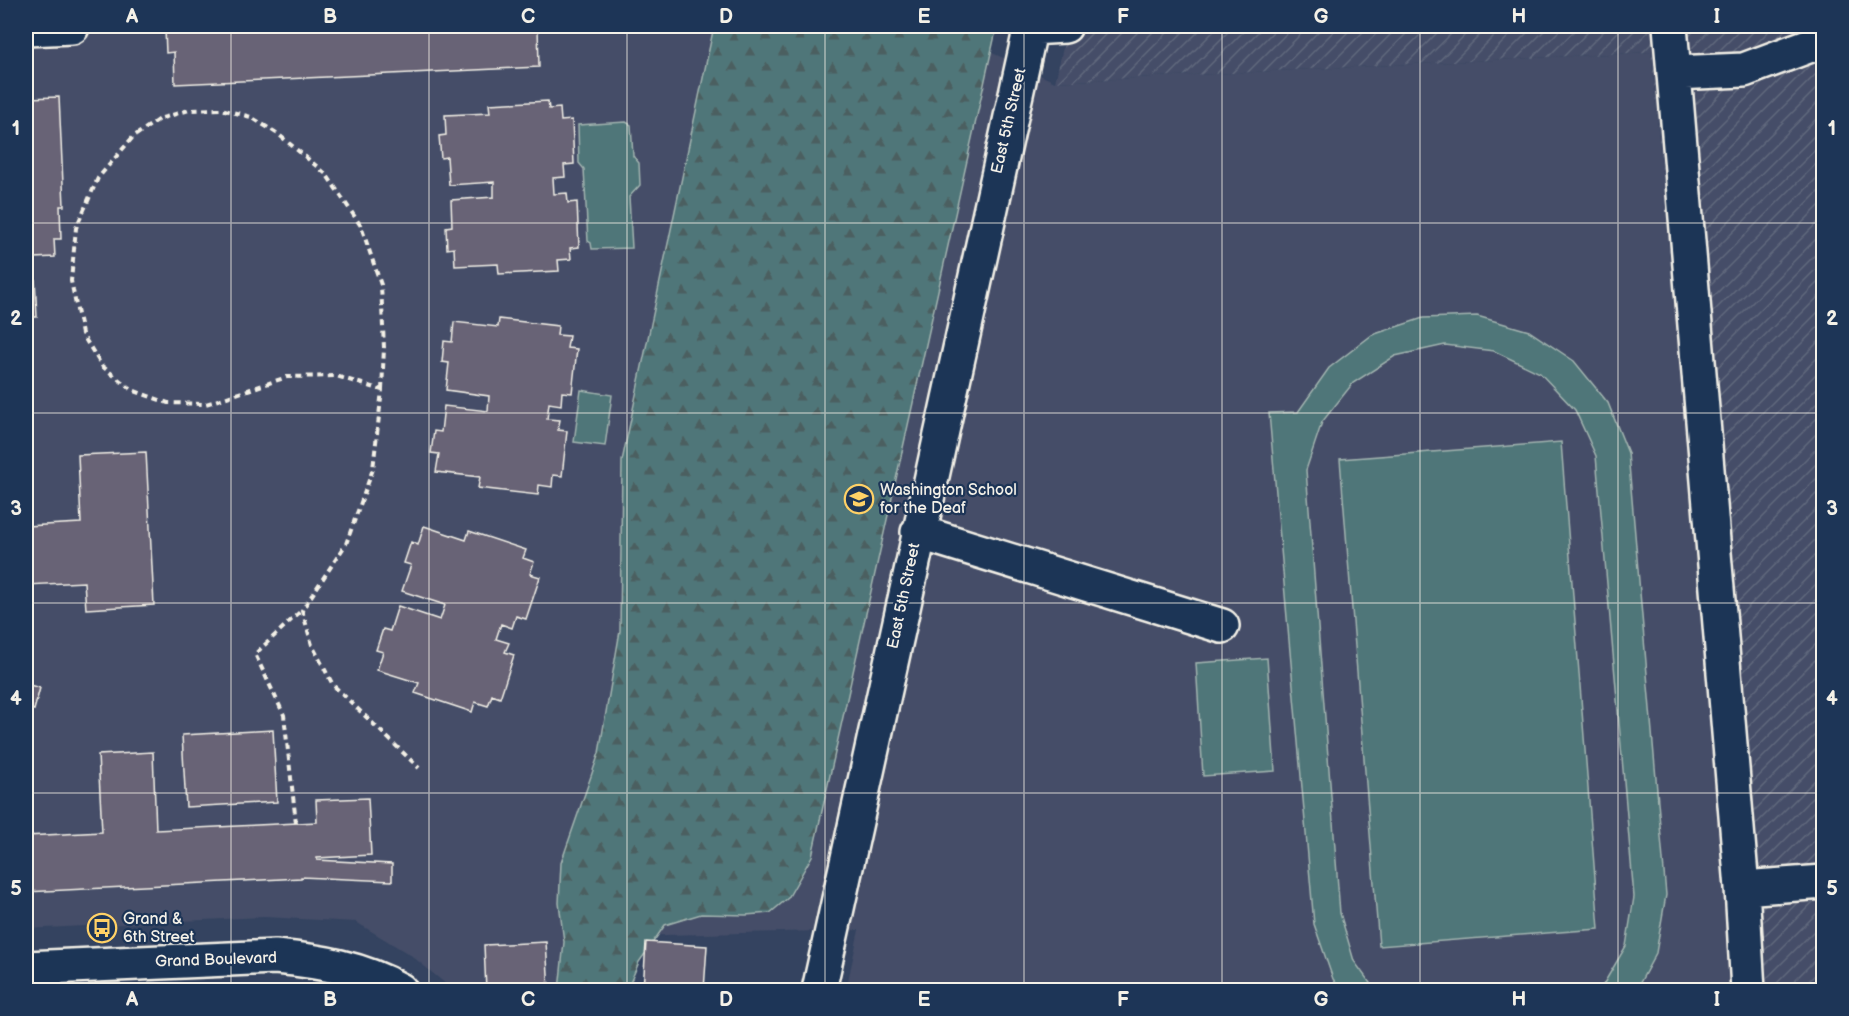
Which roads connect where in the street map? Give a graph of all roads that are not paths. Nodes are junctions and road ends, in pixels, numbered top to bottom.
1 (1065, 26) edge
2 (1670, 26) edge
3 (72, 27) edge
4 (1030, 27) edge
5 (26, 29) edge
6 (1824, 40) edge
7 (1674, 74) junction
8 (918, 532) junction
9 (1222, 626) dead end
10 (1824, 882) edge
11 (1742, 888) junction
12 (39, 976) edge
13 (400, 990) edge
14 (819, 990) edge
15 (1748, 990) edge

1 - 4 street
2 - 7 street
3 - 5 street
4 - 8 street, East 5th Street
6 - 7 street
7 - 11 street
8 - 9 street
8 - 14 street, East 5th Street
10 - 11 street
11 - 15 street
12 - 13 street, Grand Boulevard

